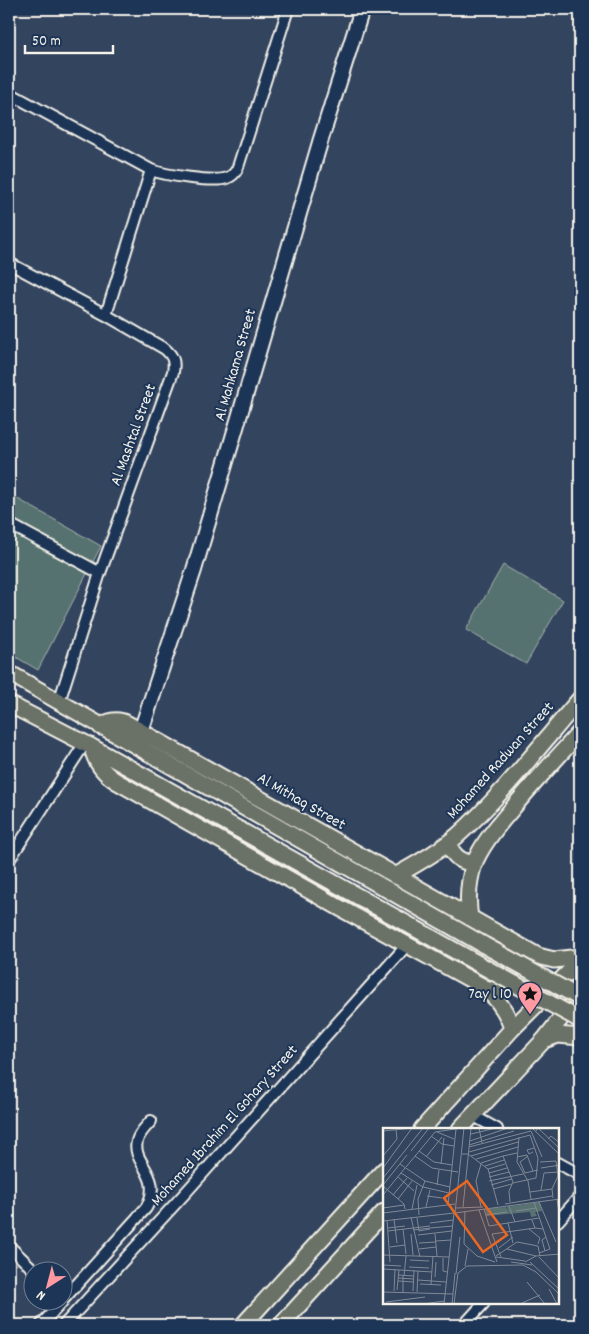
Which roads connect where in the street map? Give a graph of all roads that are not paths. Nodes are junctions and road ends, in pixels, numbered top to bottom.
1 (288, 9) edge
2 (362, 9) edge
3 (9, 93) edge
4 (151, 170) junction
5 (9, 263) edge
6 (106, 315) junction
7 (9, 524) edge
8 (100, 573) junction
9 (9, 674) edge
10 (580, 698) edge
11 (59, 702) junction
12 (9, 704) edge
13 (101, 727) junction
14 (141, 731) junction
15 (580, 732) edge
16 (88, 745) junction
17 (448, 843) junction
18 (9, 860) edge
19 (475, 863) junction
20 (396, 876) junction
21 (470, 918) junction
22 (515, 944) junction
23 (408, 945) junction
24 (580, 959) edge
25 (490, 992) junction
26 (580, 994) edge
27 (580, 998) edge
28 (580, 1020) edge
29 (512, 1030) junction
30 (580, 1037) edge
31 (544, 1040) junction
32 (472, 1115) junction
33 (151, 1121) dead end
34 (433, 1123) edge
35 (461, 1128) edge
36 (495, 1128) edge
37 (559, 1164) edge
38 (383, 1171) edge
39 (580, 1176) edge
40 (580, 1196) edge
41 (383, 1213) edge
42 (559, 1220) edge
43 (9, 1246) edge
44 (26, 1262) edge
45 (72, 1289) edge
46 (483, 1304) edge
47 (52, 1312) edge
48 (41, 1325) edge
49 (64, 1325) edge
50 (242, 1325) edge
51 (280, 1325) edge
52 (464, 1325) edge

1 - 4 street
2 - 14 street, Al Mahkama Street
3 - 4 street
4 - 6 street
5 - 6 street, Al Mashtal Street
6 - 8 street, Al Mashtal Street
7 - 8 street
8 - 11 street, Al Mashtal Street
9 - 11 main road
10 - 17 main road, Mohamed Radwan Street
11 - 13 main road
12 - 16 main road
13 - 14 main road, Al Mithaq Street
13 - 27 main road, bridge
14 - 20 main road, Al Mithaq Street
15 - 19 main road
16 - 18 street
16 - 23 main road
16 - 28 main road, bridge
17 - 19 main road
17 - 20 main road, Mohamed Radwan Street
19 - 21 main road
20 - 21 main road, Al Mithaq Street
21 - 22 main road, Al Mithaq Street
22 - 24 main road, Al Mithaq Street
22 - 25 main road
23 - 25 main road
23 - 49 street, Mohamed Ibrahim El Gohary Street
24 - 29 main road
25 - 29 main road
26 - 31 main road
29 - 34 main road
30 - 31 main road
31 - 32 main road
32 - 35 main road
32 - 36 street
33 - 45 street
37 - 39 street
38 - 50 main road
40 - 42 street
41 - 51 main road
43 - 44 street
46 - 52 street
47 - 48 street

